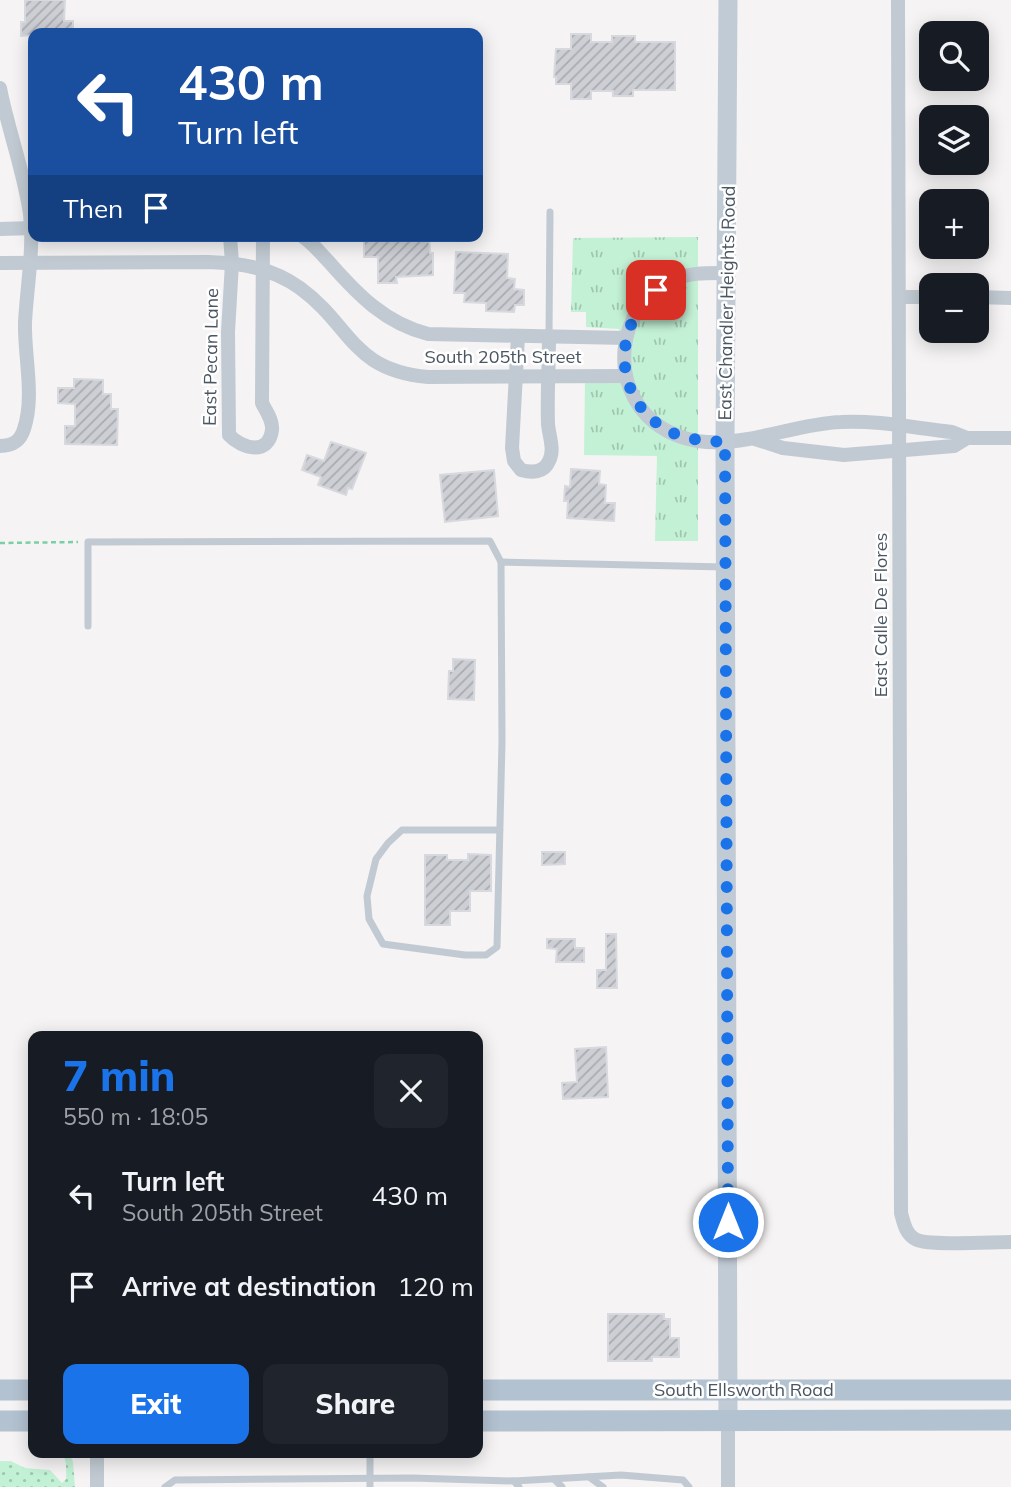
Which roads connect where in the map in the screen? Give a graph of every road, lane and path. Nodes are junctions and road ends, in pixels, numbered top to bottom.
1 (728, 0) edge
2 (898, 0) edge
3 (0, 88) edge
4 (28, 206) edge
5 (551, 212) dead end
6 (28, 228) edge
7 (0, 229) edge
8 (31, 242) edge
9 (230, 242) edge
10 (262, 242) edge
11 (310, 242) edge
12 (29, 262) junction
13 (0, 263) edge
14 (232, 263) junction
15 (262, 268) junction
16 (728, 273) junction
17 (900, 297) junction
18 (919, 297) edge
19 (989, 298) edge
20 (1011, 298) edge
21 (518, 336) junction
22 (549, 336) junction
23 (626, 338) junction
24 (626, 376) junction
25 (517, 377) junction
26 (549, 377) junction
27 (900, 426) junction
28 (967, 438) junction
29 (1011, 438) edge
30 (755, 439) junction
31 (725, 442) junction
32 (0, 446) edge
33 (900, 450) junction
34 (88, 542) junction
35 (0, 543) edge
36 (501, 562) junction
37 (726, 567) junction
38 (88, 626) dead end
39 (500, 830) junction
40 (1011, 1242) edge
41 (0, 1390) edge
42 (28, 1390) edge
43 (483, 1390) edge
44 (1011, 1390) edge
45 (728, 1391) junction
46 (1011, 1420) edge
47 (0, 1421) edge
48 (28, 1421) edge
49 (483, 1421) edge
50 (728, 1421) junction
51 (97, 1458) edge
52 (370, 1458) edge
53 (588, 1477) junction
54 (554, 1479) junction
55 (370, 1483) edge
56 (517, 1484) edge
57 (97, 1487) edge
58 (165, 1487) edge
59 (562, 1487) edge
60 (603, 1487) edge
61 (689, 1487) edge
62 (728, 1487) edge

1 - 16 main road, East Chandler Heights Road
2 - 17 street, East Calle De Flores
3 - 4 street
5 - 22 lane
6 - 7 street
8 - 12 street
9 - 14 street, East Pecan Lane
10 - 15 street, East Pecan Lane
11 - 21 street, South 205th Street
12 - 13 street, South 205th Street
12 - 14 street, South 205th Street
12 - 32 street
14 - 15 street, South 205th Street
14 - 15 street, East Pecan Lane
15 - 25 street, South 205th Street
16 - 23 street
16 - 31 main road, East Chandler Heights Road
17 - 18 street
17 - 27 street, East Calle De Flores
19 - 20 street
21 - 22 street, South 205th Street
21 - 25 street
22 - 23 street, South 205th Street
22 - 26 street
23 - 24 street
24 - 26 street, South 205th Street
24 - 31 street
25 - 26 street, South 205th Street
25 - 26 street
27 - 28 street
27 - 30 street
27 - 33 street, East Calle De Flores
28 - 29 street
28 - 33 street
30 - 31 street
30 - 33 street
31 - 37 main road, East Chandler Heights Road
33 - 40 street, East Calle De Flores
34 - 35 path
34 - 36 lane
34 - 38 lane
36 - 37 lane
36 - 39 lane
37 - 45 main road, East Chandler Heights Road
39 - 39 lane
41 - 42 main road
43 - 45 main road, South Ellsworth Road
44 - 45 main road, South Ellsworth Road
45 - 50 main road, East Chandler Heights Road
46 - 50 main road, South Ellsworth Road
47 - 48 main road
49 - 50 main road, South Ellsworth Road
50 - 62 street, East Chandler Heights Road
51 - 57 street
52 - 55 lane
53 - 54 lane
53 - 60 lane
53 - 61 lane
54 - 56 lane
54 - 59 lane
55 - 56 lane
55 - 58 lane

